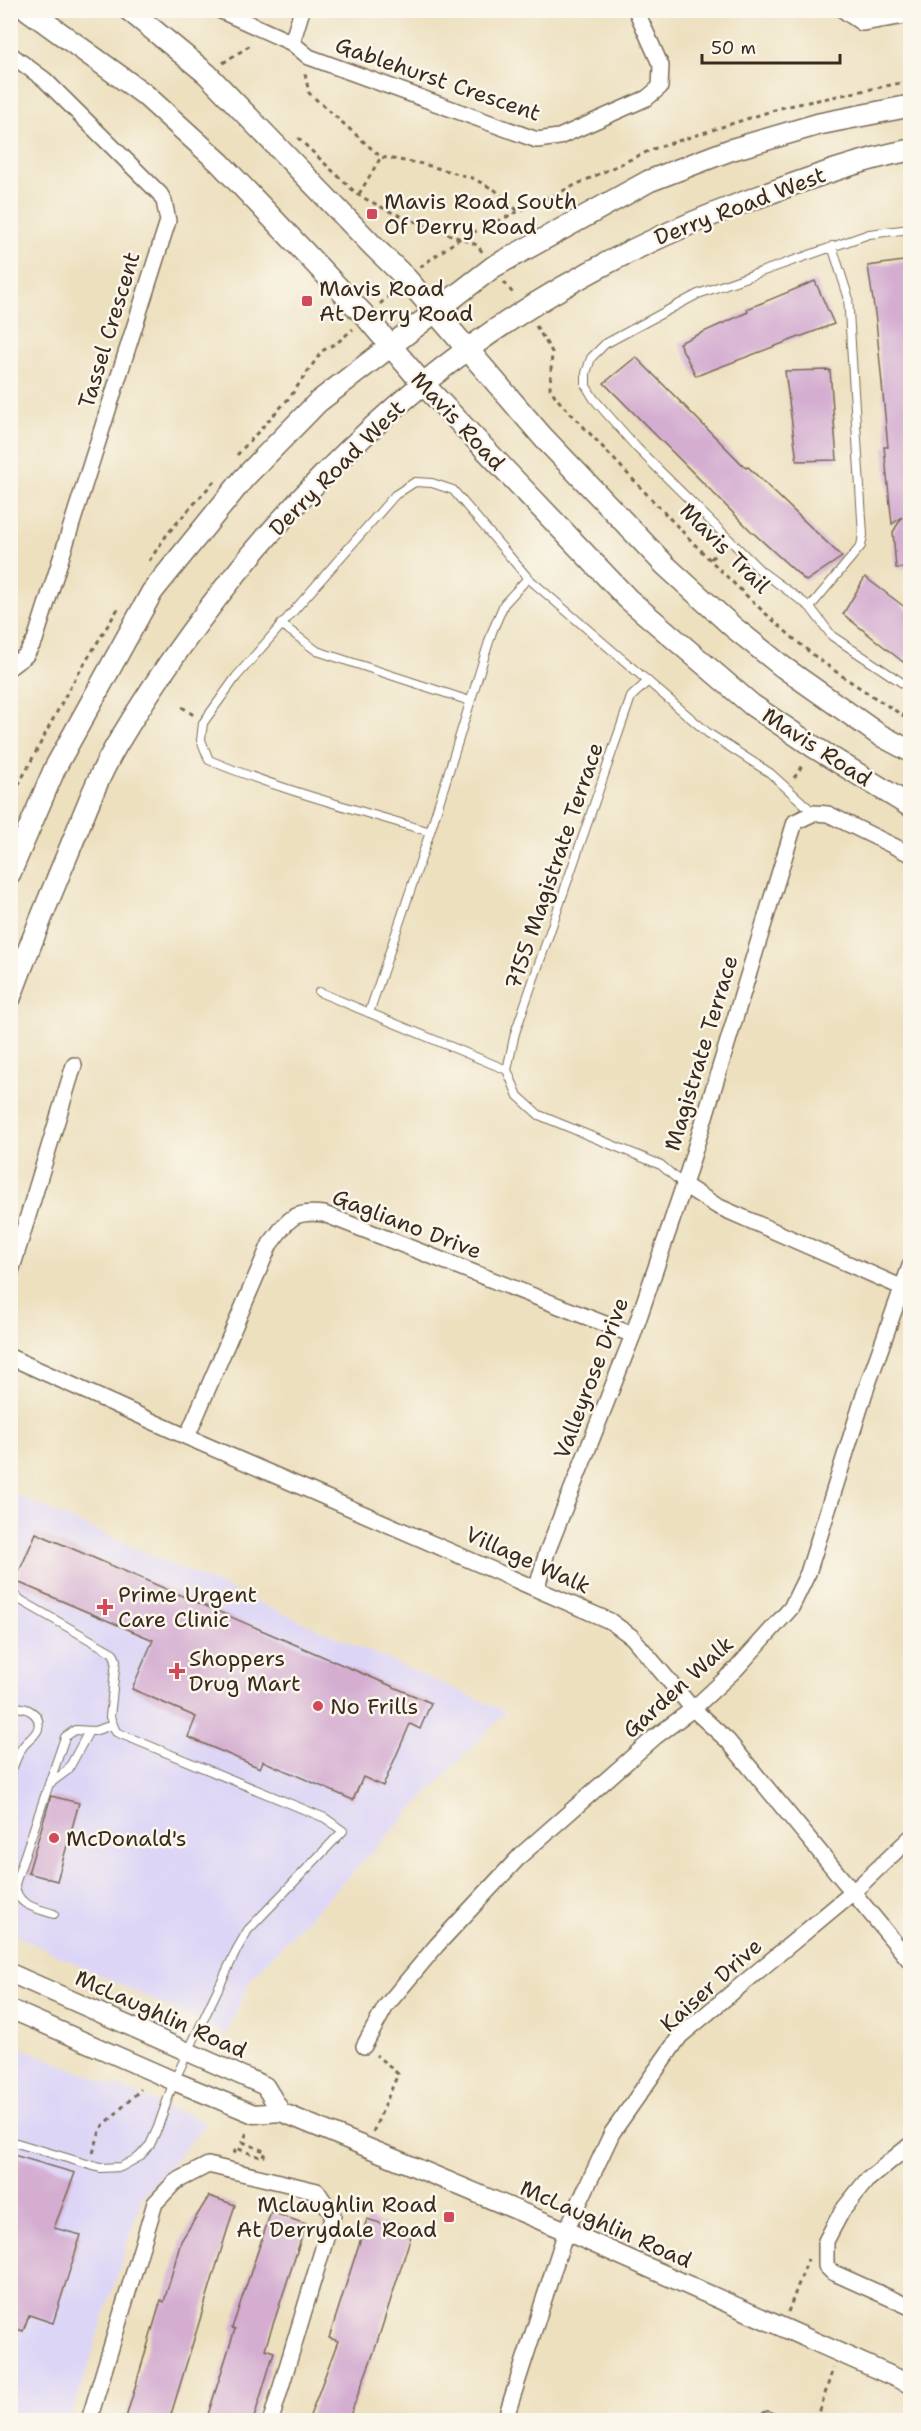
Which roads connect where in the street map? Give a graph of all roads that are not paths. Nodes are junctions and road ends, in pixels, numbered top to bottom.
1 (28, 10) edge
2 (129, 10) edge
3 (219, 10) edge
4 (302, 10) edge
5 (636, 10) edge
6 (843, 10) edge
7 (910, 15) edge
8 (292, 43) junction
9 (10, 54) edge
10 (910, 106) edge
11 (910, 150) edge
12 (910, 229) edge
13 (832, 246) junction
14 (435, 310) junction
15 (389, 346) junction
16 (469, 348) junction
17 (423, 384) junction
18 (528, 578) junction
19 (810, 607) junction
20 (281, 624) junction
21 (10, 667) edge
22 (648, 681) junction
23 (910, 688) edge
24 (470, 702) junction
25 (910, 751) edge
26 (910, 806) edge
27 (814, 813) junction
28 (430, 832) junction
29 (910, 854) edge
30 (10, 873) edge
31 (319, 992) dead end
32 (11, 997) edge
33 (369, 1013) junction
34 (74, 1065) dead end
35 (507, 1070) junction
36 (684, 1185) junction
37 (910, 1266) edge
38 (10, 1275) edge
39 (907, 1289) edge
40 (633, 1335) junction
41 (10, 1357) edge
42 (187, 1437) junction
43 (537, 1587) junction
44 (10, 1592) edge
45 (693, 1709) junction
46 (10, 1711) edge
47 (113, 1725) junction
48 (89, 1731) junction
49 (10, 1775) edge
50 (50, 1784) junction
51 (910, 1838) edge
52 (852, 1893) junction
53 (54, 1914) dead end
54 (910, 1961) edge
55 (10, 1974) edge
56 (10, 2009) edge
57 (364, 2046) road end
58 (188, 2052) junction
59 (174, 2081) junction
60 (281, 2112) junction
61 (10, 2141) edge
62 (910, 2145) edge
63 (566, 2231) junction
64 (910, 2307) edge
65 (910, 2384) edge
66 (89, 2421) edge
67 (271, 2421) edge
68 (504, 2421) edge

1 - 15 main road, Mavis Road
2 - 14 main road, Mavis Road
3 - 8 street, Gablehurst Crescent
4 - 8 street
5 - 8 street, Gablehurst Crescent
6 - 7 street
9 - 21 street, Tassel Crescent
10 - 14 main road
11 - 16 main road, Derry Road West
12 - 13 lane
13 - 19 lane
13 - 19 lane
14 - 15 main road
14 - 16 main road, Mavis Road
15 - 17 main road, Mavis Road
15 - 30 main road
16 - 17 main road, Derry Road West
16 - 25 main road, Mavis Road
17 - 26 main road, Mavis Road
17 - 32 main road, Derry Road West
18 - 20 lane
18 - 22 lane
18 - 24 lane
19 - 23 lane
20 - 24 lane
20 - 28 lane
22 - 27 lane
22 - 35 lane, 7155 Magistrate Terrace
24 - 28 lane
27 - 29 street
27 - 36 street, Magistrate Terrace
28 - 33 lane
31 - 33 lane
33 - 35 lane
34 - 38 street
35 - 36 lane
36 - 39 street, Magistrate Terrace
36 - 40 street, Valleyrose Drive
37 - 39 street
39 - 45 street, Garden Walk
40 - 42 street, Gagliano Drive
40 - 43 street, Valleyrose Drive
41 - 42 street, Village Walk
42 - 43 street, Village Walk
43 - 45 street, Village Walk
44 - 47 lane
45 - 52 street, Village Walk
45 - 57 street, Garden Walk
46 - 49 lane
47 - 48 lane
47 - 58 lane
48 - 50 lane
48 - 50 lane
50 - 53 lane
51 - 52 street, Kaiser Drive
52 - 54 street, Village Walk
52 - 63 street, Kaiser Drive
55 - 58 street, McLaughlin Road
56 - 59 street, McLaughlin Road
58 - 59 lane
58 - 60 street, McLaughlin Road
59 - 60 street, McLaughlin Road
59 - 61 lane
60 - 63 street, McLaughlin Road
62 - 64 street
63 - 65 street, McLaughlin Road
63 - 68 street, Kaiser Drive
66 - 67 street

